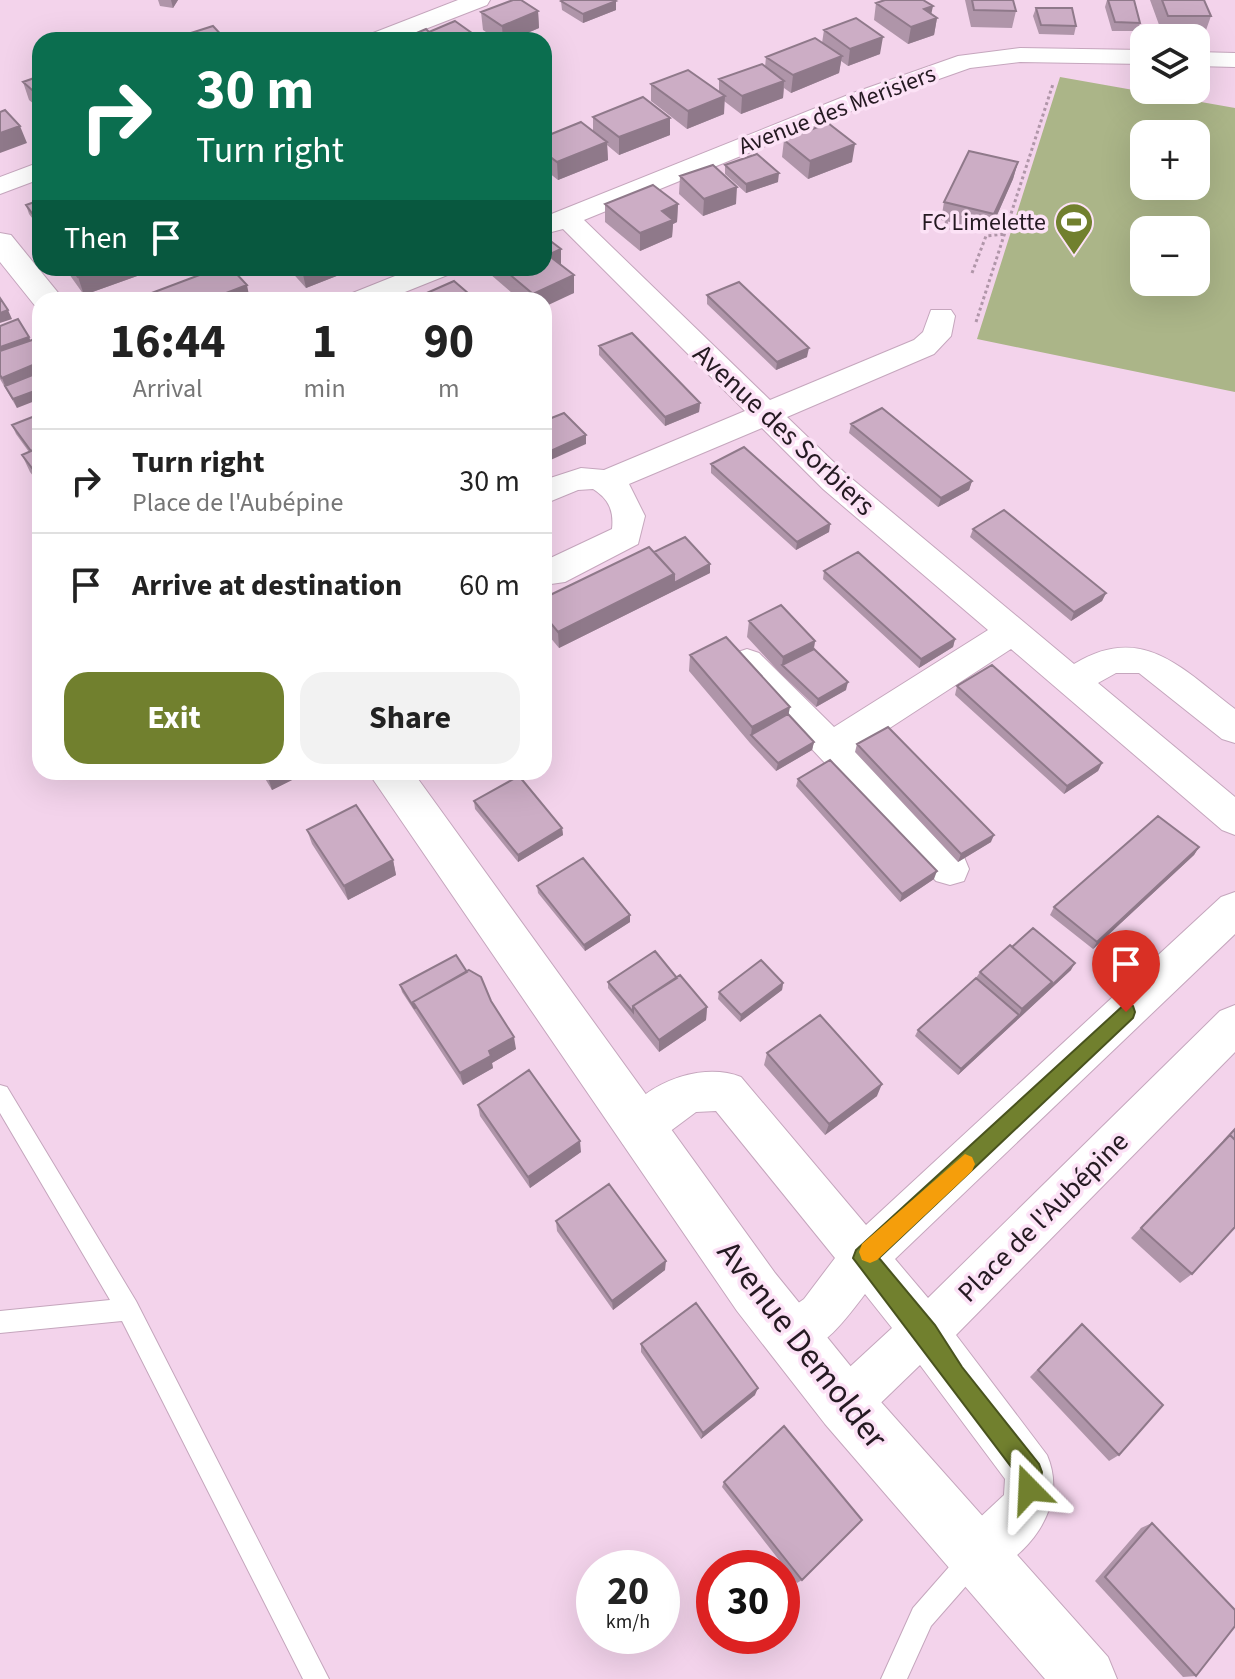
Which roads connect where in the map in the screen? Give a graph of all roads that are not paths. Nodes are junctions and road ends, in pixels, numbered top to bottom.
1 (479, 0) edge
2 (397, 32) edge
3 (1130, 57) edge
4 (1210, 59) edge
5 (1235, 60) edge
6 (32, 173) edge
7 (0, 186) edge
8 (555, 222) edge
9 (0, 242) edge
10 (420, 276) edge
11 (41, 292) edge
12 (380, 292) edge
13 (941, 316) dead end
14 (762, 414) junction
15 (605, 482) junction
16 (552, 489) edge
17 (552, 573) edge
18 (1011, 632) junction
19 (737, 652) edge
20 (1075, 681) junction
21 (1235, 729) edge
22 (830, 748) junction
23 (395, 780) edge
24 (1235, 819) edge
25 (950, 869) dead end
26 (1235, 909) edge
27 (1235, 1024) edge
28 (0, 1094) edge
29 (638, 1129) junction
30 (864, 1258) junction
31 (128, 1309) junction
32 (0, 1322) edge
33 (927, 1333) junction
34 (791, 1337) junction
35 (845, 1404) junction
36 (977, 1555) junction
37 (316, 1679) edge
38 (894, 1679) edge
39 (1086, 1679) edge

1 - 2 street
3 - 8 street, Avenue des Merisiers
4 - 5 street
6 - 7 street
8 - 14 street, Avenue des Sorbiers
9 - 11 street
10 - 12 street
13 - 14 street
14 - 15 street
14 - 18 street, Avenue des Sorbiers
15 - 16 street
15 - 17 street
18 - 20 street, Avenue des Sorbiers
18 - 22 street
19 - 22 street
20 - 21 street
20 - 24 street, Avenue des Sorbiers
22 - 25 street
23 - 29 street, Avenue Demolder
26 - 30 street
27 - 33 street, Place de l'Aubépine
28 - 31 lane
29 - 30 street
29 - 34 street, Avenue Demolder
30 - 33 street
30 - 34 street
31 - 32 lane
31 - 37 lane
33 - 35 street, Place de l'Aubépine
33 - 36 street
34 - 35 street, Avenue Demolder
35 - 36 street, Avenue Demolder
36 - 38 lane
36 - 39 street, Avenue Demolder

